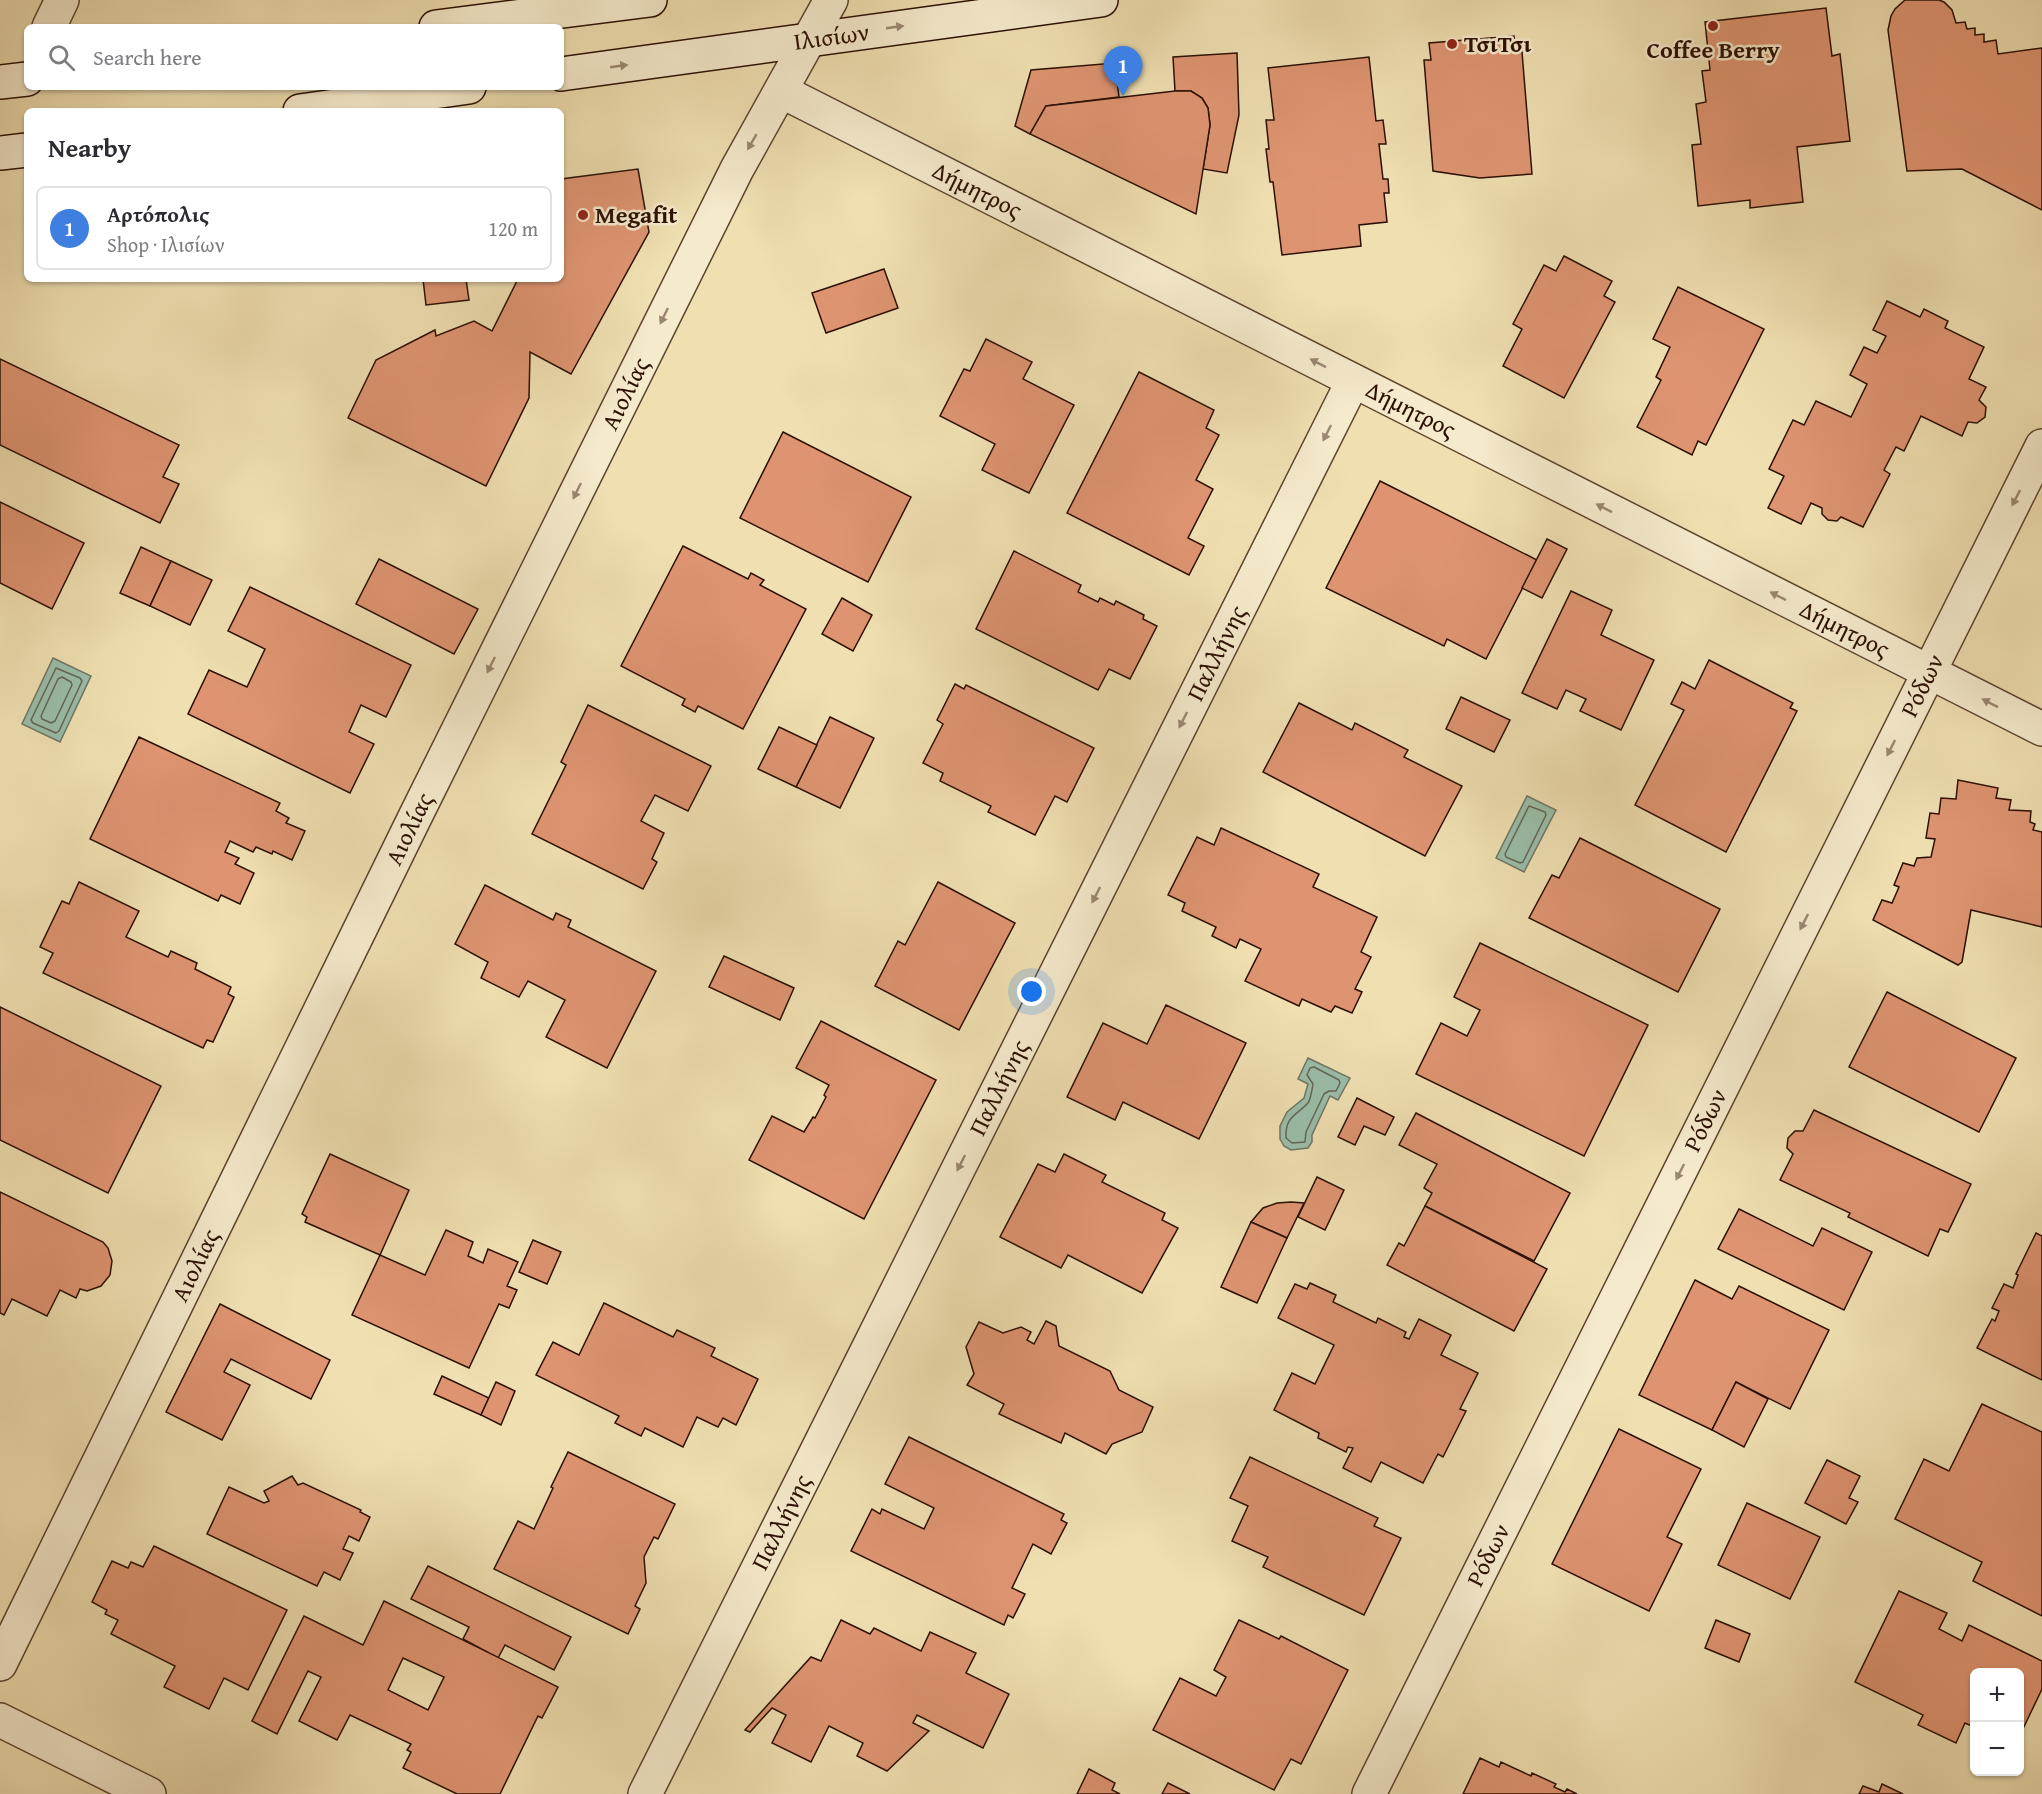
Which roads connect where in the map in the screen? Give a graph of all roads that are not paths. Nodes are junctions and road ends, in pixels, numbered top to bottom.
1 (62, 0) edge
2 (650, 0) edge
3 (831, 0) edge
4 (1101, 0) edge
5 (50, 24) edge
6 (460, 24) edge
7 (810, 39) junction
8 (564, 74) edge
9 (448, 90) edge
10 (781, 92) junction
11 (321, 108) edge
12 (24, 150) edge
13 (0, 153) edge
14 (1353, 381) junction
15 (2042, 446) edge
16 (1929, 672) junction
17 (2042, 729) edge
18 (0, 1664) edge
19 (0, 1720) edge
20 (149, 1794) edge
21 (645, 1794) edge
22 (1369, 1794) edge

1 - 5 street
2 - 6 street
3 - 7 street, Αιολίας
7 -> 4 street, Ιλισίων
8 -> 7 street, Ιλισίων
7 - 10 street, Αιολίας
9 - 11 street
14 -> 10 street, Δήμητρος
10 -> 18 street, Αιολίας
12 - 13 street
16 -> 14 street, Δήμητρος
14 -> 21 street, Παλλήνης
15 -> 16 street, Ρόδων
17 -> 16 street, Δήμητρος
16 -> 22 street, Ρόδων
19 - 20 street

